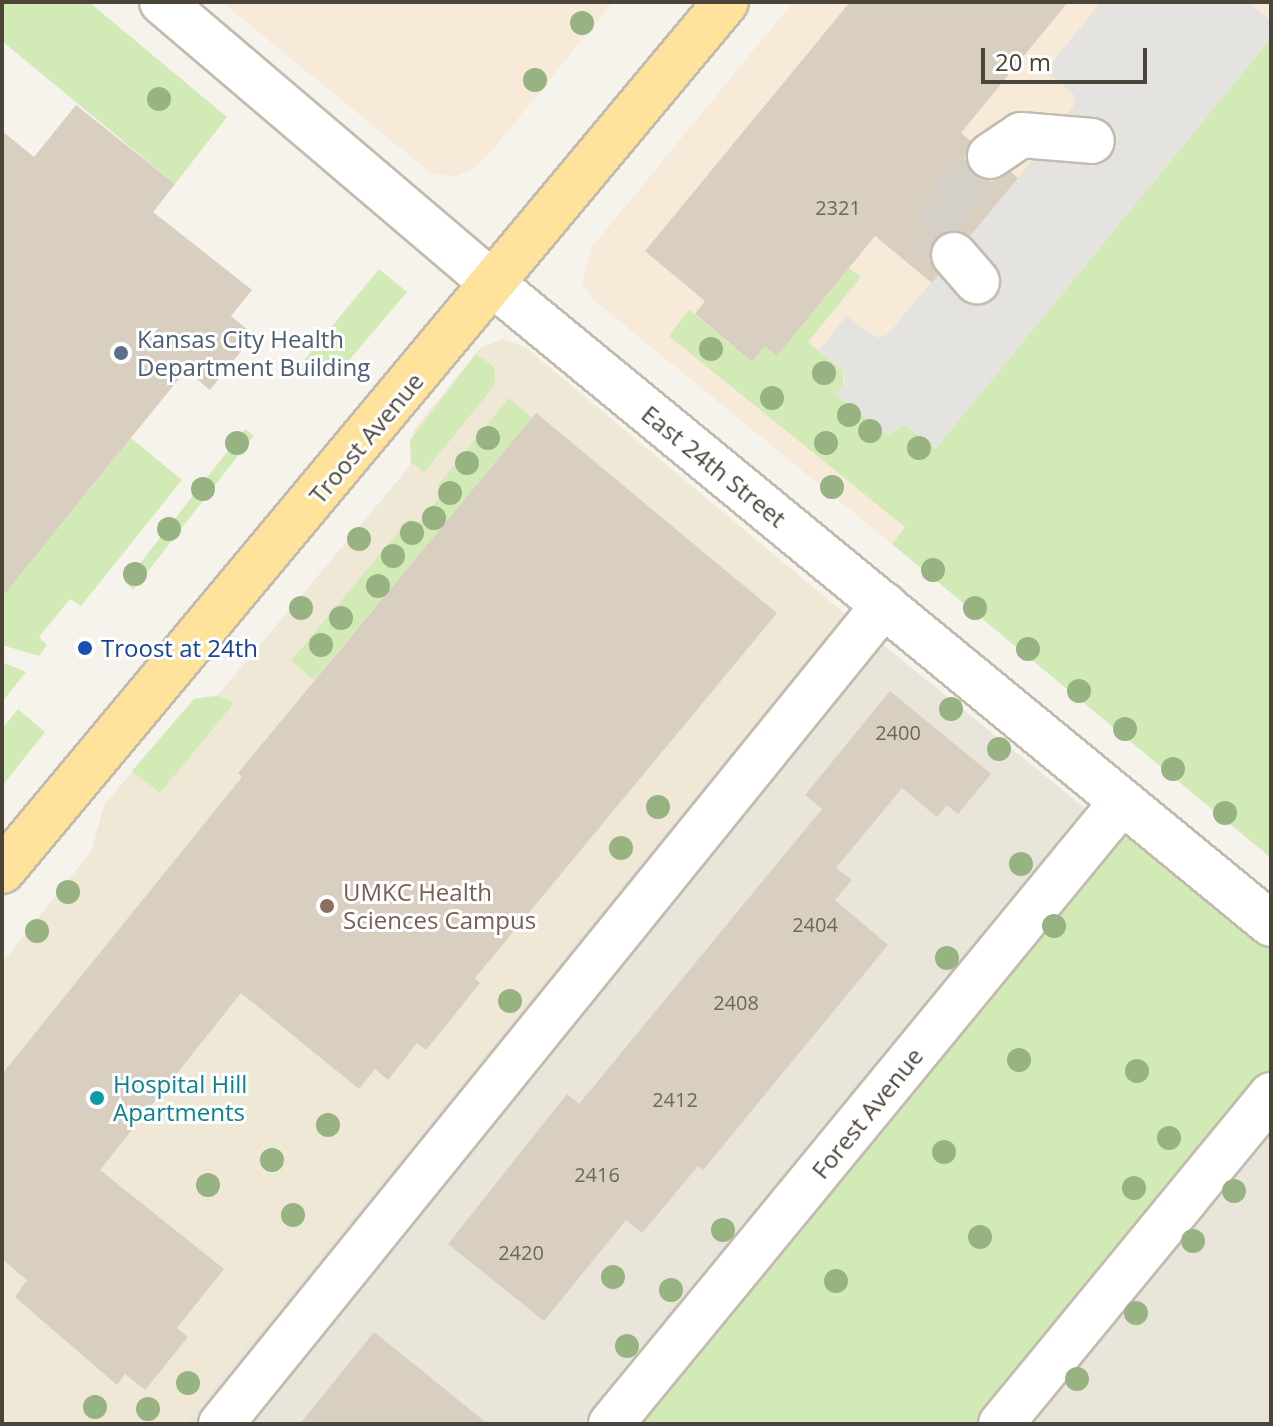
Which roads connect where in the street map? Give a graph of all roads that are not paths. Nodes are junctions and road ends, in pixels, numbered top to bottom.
1 (162, 2) edge
2 (726, 2) edge
3 (1092, 141) dead end
4 (990, 156) tunnel mouth
5 (494, 285) junction
6 (884, 605) junction
7 (1122, 802) junction
8 (2, 871) edge
9 (1271, 924) edge
10 (1271, 1095) edge
11 (221, 1424) edge
12 (611, 1424) edge
13 (1001, 1424) edge

1 - 5 street, East 24th Street
2 - 5 main road, Troost Avenue
3 - 4 street
5 - 6 street, East 24th Street
5 - 8 main road, Troost Avenue
6 - 7 street, East 24th Street
6 - 11 street
7 - 9 street, East 24th Street
7 - 12 street, Forest Avenue
10 - 13 street

